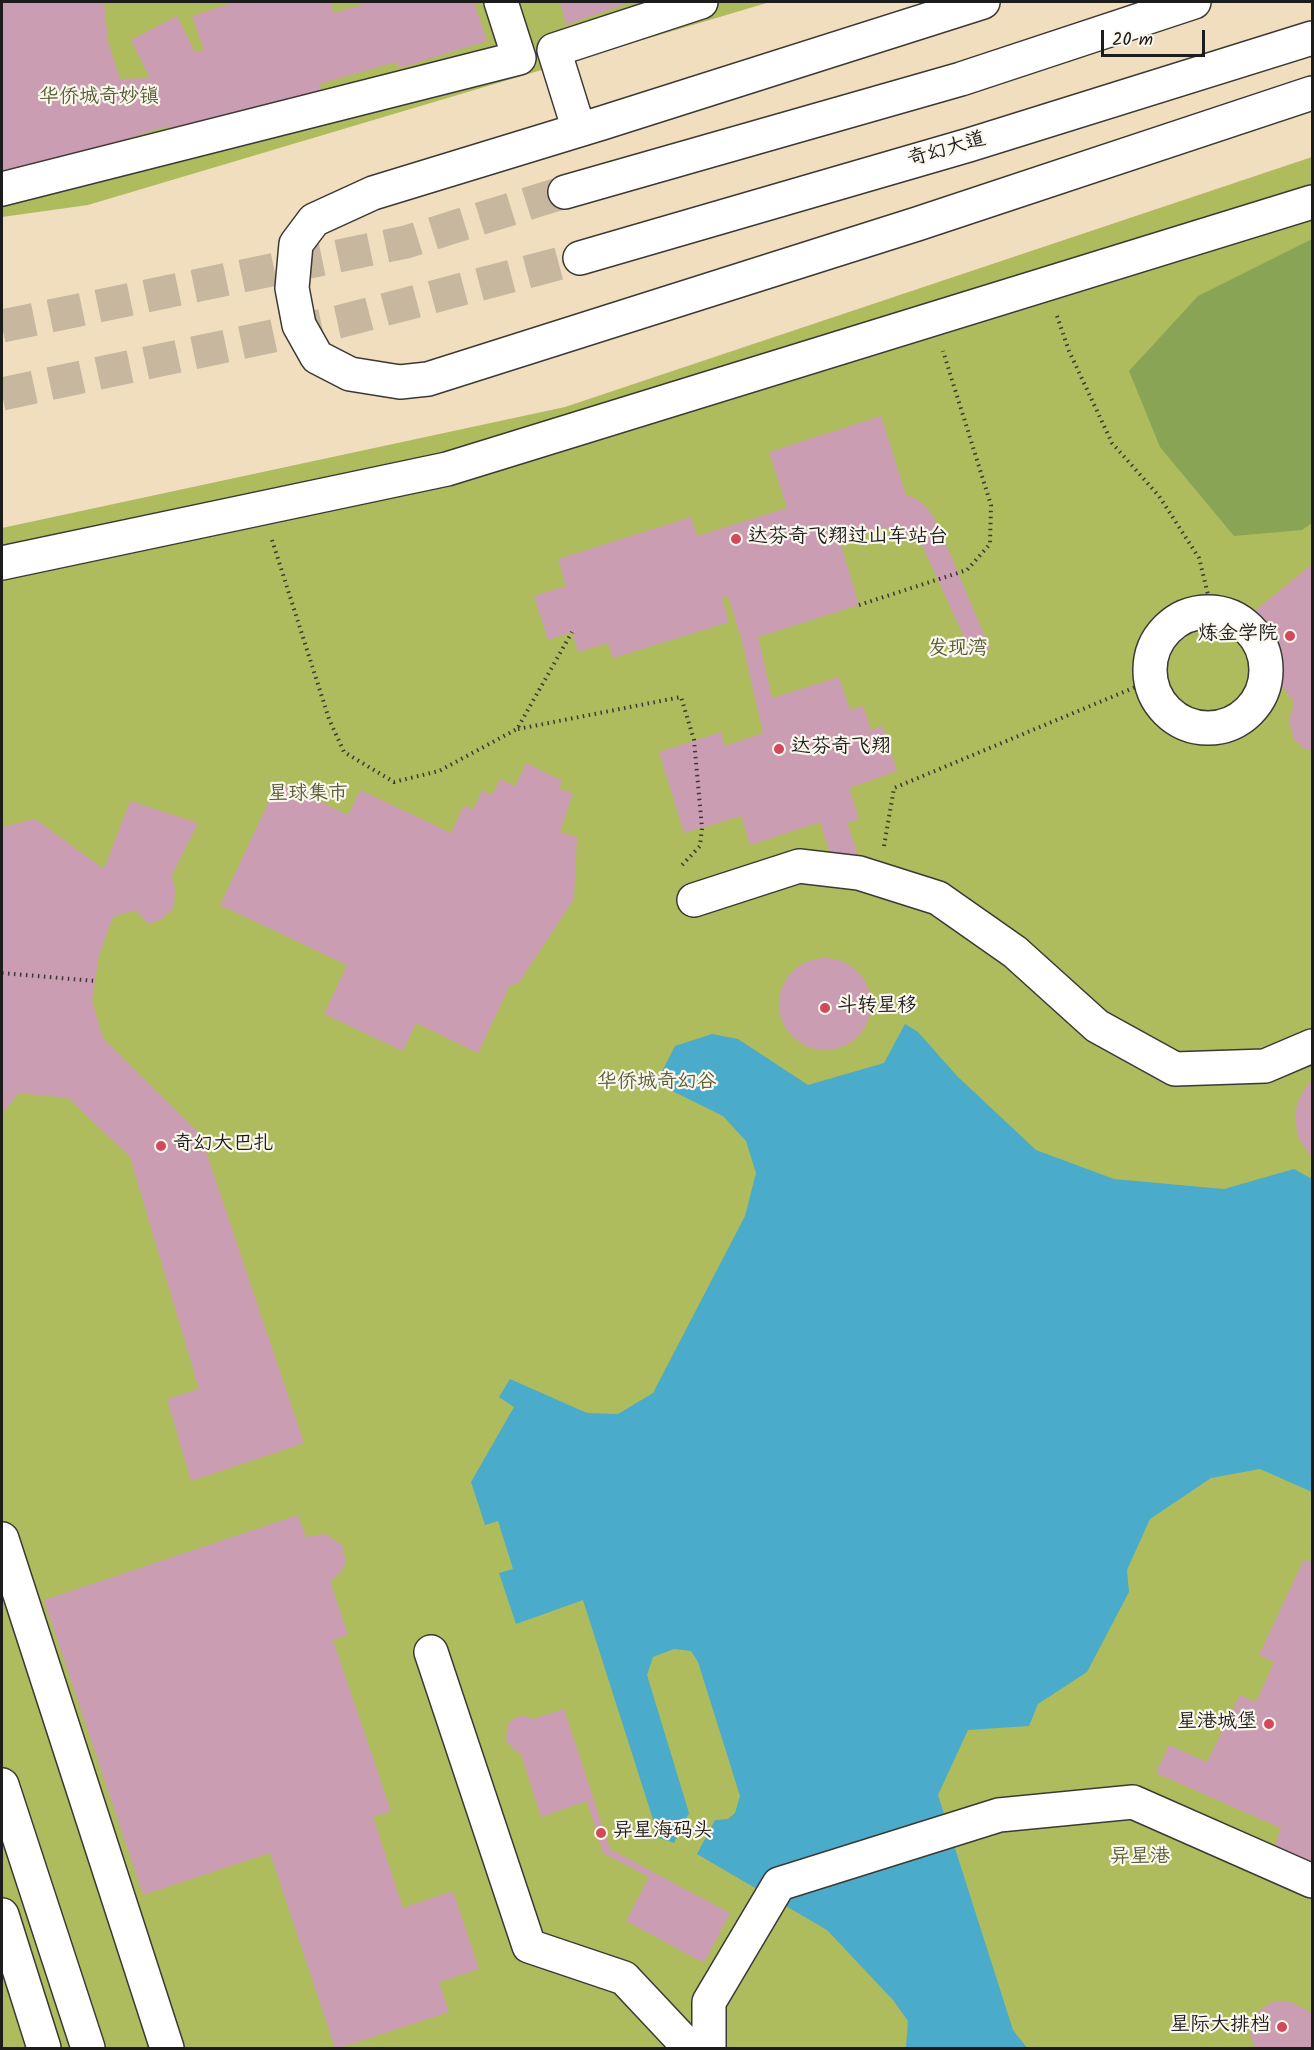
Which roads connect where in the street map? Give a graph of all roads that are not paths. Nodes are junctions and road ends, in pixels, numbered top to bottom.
1 (501, 2) edge
2 (702, 2) edge
3 (983, 2) edge
4 (1194, 2) edge
5 (1312, 38) edge
6 (1312, 93) edge
7 (579, 130) junction
8 (2, 189) edge
9 (565, 192) tunnel mouth
10 (1312, 202) edge
11 (580, 258) tunnel mouth
12 (2, 563) edge
13 (1150, 681) joint
14 (694, 900) dead end
15 (1312, 1046) edge
16 (2, 1539) edge
17 (431, 1652) dead end
18 (2, 1785) edge
19 (1312, 1881) edge
20 (2, 1916) edge
21 (44, 2049) edge
22 (88, 2049) edge
23 (167, 2049) edge
24 (689, 2049) edge
25 (710, 2049) edge

1 - 8 street
2 - 7 street
3 - 7 street
4 - 9 street
5 - 11 street, 奇幻大道
6 - 7 street
10 - 12 street
13 - 13 street
14 - 15 street
16 - 23 street
17 - 24 street
18 - 22 street
19 - 25 street
20 - 21 street

